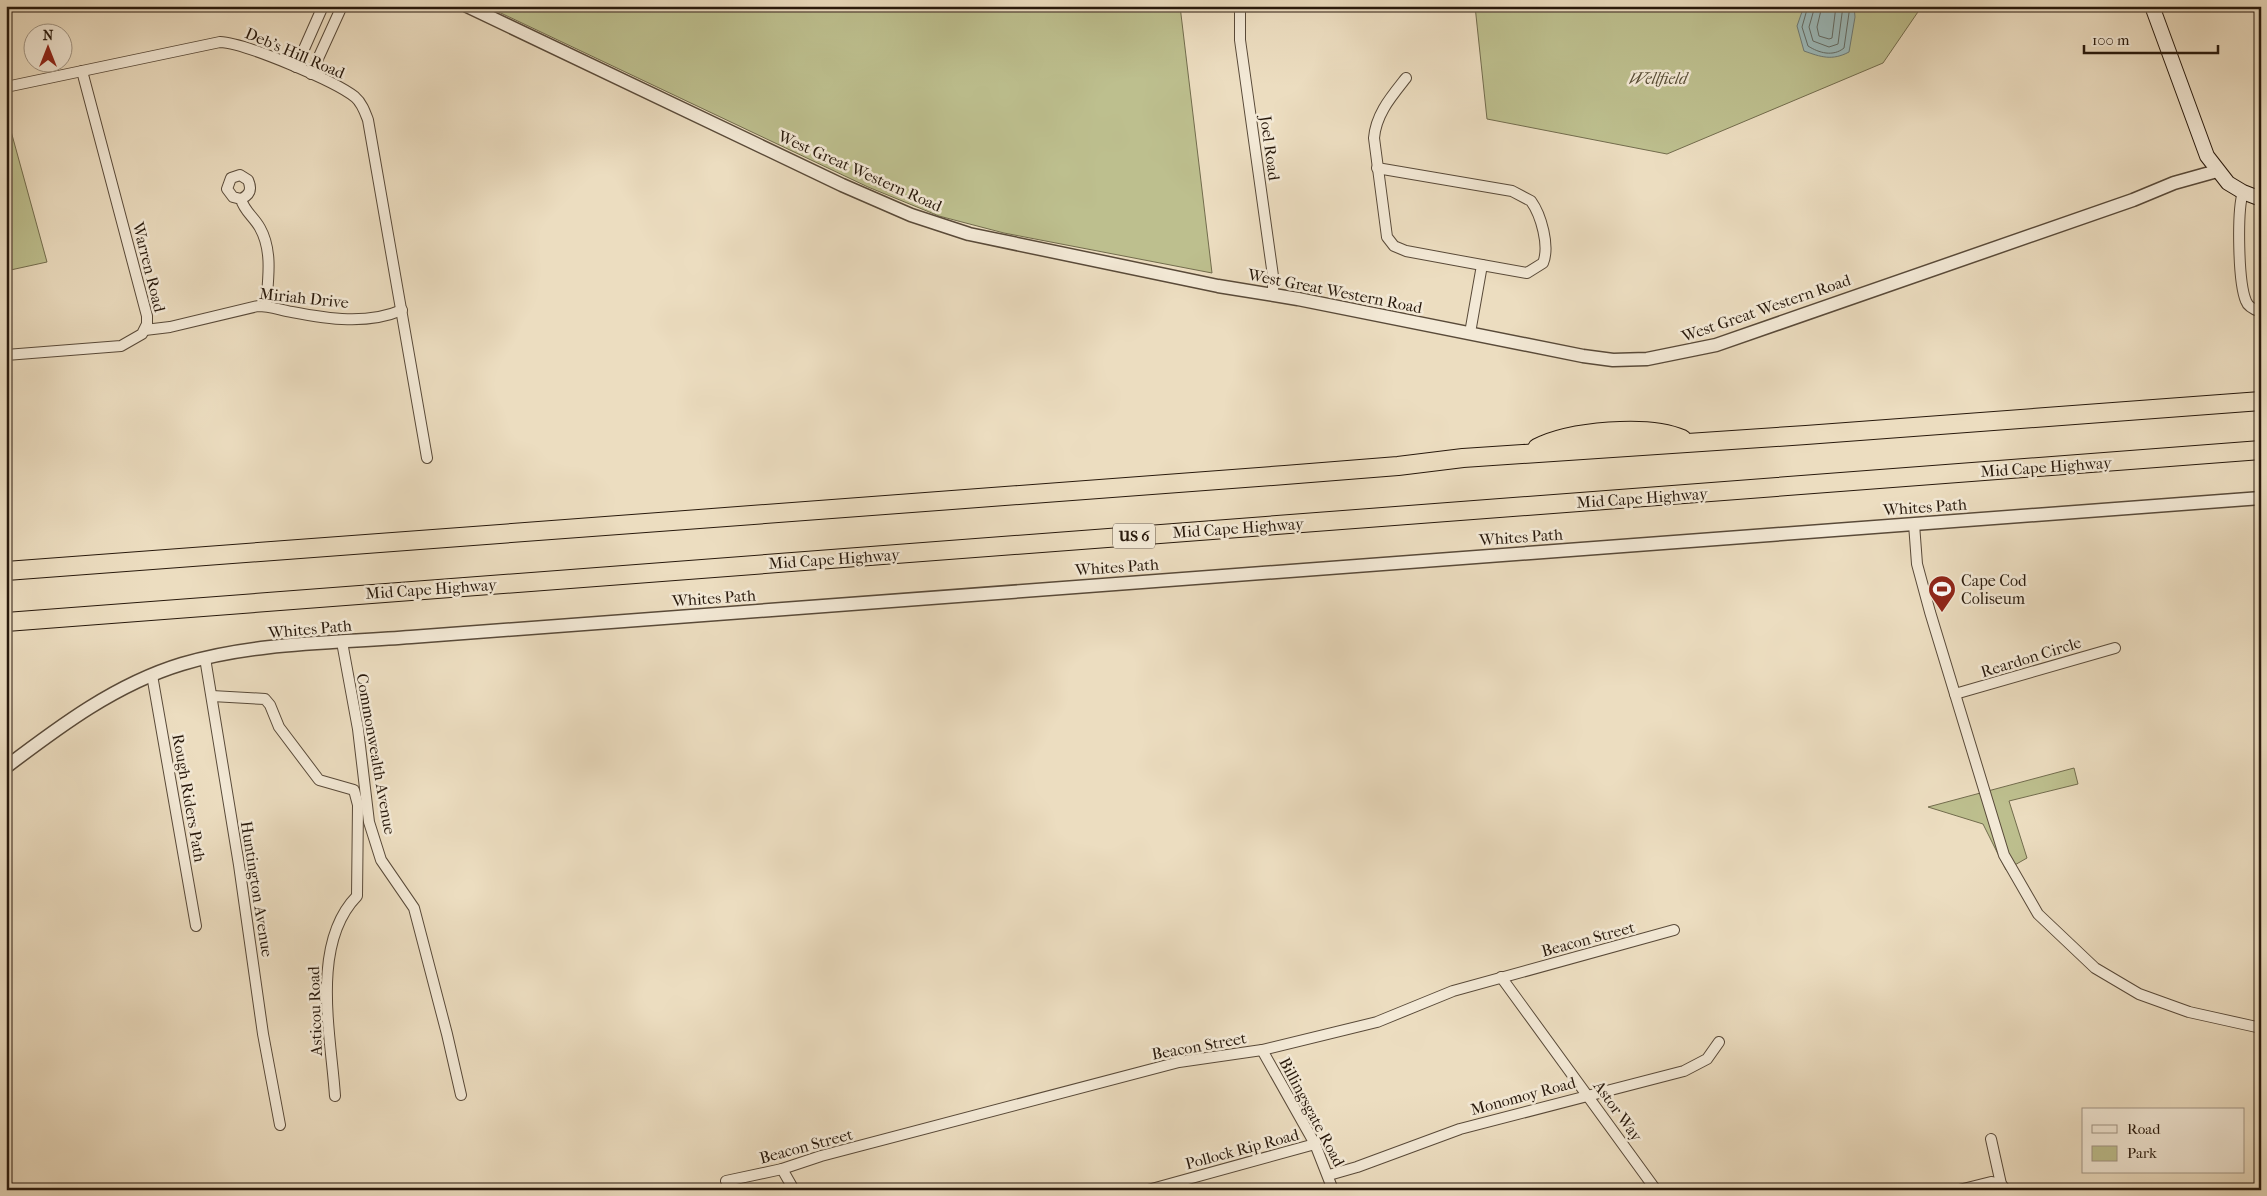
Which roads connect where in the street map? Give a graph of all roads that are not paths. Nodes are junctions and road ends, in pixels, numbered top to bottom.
1 (323, 6) edge
2 (342, 6) edge
3 (467, 6) edge
4 (1240, 6) edge
5 (2152, 6) edge
6 (296, 67) junction
7 (82, 72) junction
8 (311, 74) junction
9 (1406, 78) dead end
10 (6, 86) edge
11 (1378, 168) junction
12 (2217, 171) junction
13 (2243, 192) junction
14 (241, 199) dead end
15 (2261, 199) edge
16 (1482, 266) junction
17 (1274, 295) junction
18 (266, 306) junction
19 (402, 310) junction
20 (2261, 312) edge
21 (145, 330) junction
22 (1470, 333) junction
23 (6, 355) edge
24 (2261, 401) edge
25 (2261, 450) edge
26 (427, 458) dead end
27 (2261, 498) edge
28 (1914, 524) junction
29 (6, 570) edge
30 (6, 622) edge
31 (342, 642) junction
32 (2115, 648) dead end
33 (205, 658) junction
34 (152, 675) junction
35 (1955, 694) junction
36 (212, 696) junction
37 (6, 767) edge
38 (196, 926) dead end
39 (1674, 930) dead end
40 (1501, 977) junction
41 (2261, 1028) edge
42 (1719, 1042) dead end
43 (1262, 1050) junction
44 (1588, 1094) junction
45 (461, 1095) dead end
46 (335, 1096) dead end
47 (280, 1125) dead end
48 (1991, 1139) dead end
49 (1315, 1144) junction
50 (782, 1169) junction
51 (1329, 1175) junction
52 (726, 1181) dead end
53 (2004, 1187) edge
54 (794, 1190) edge
55 (1148, 1190) edge
56 (1333, 1190) edge
57 (1656, 1190) edge
58 (1959, 1190) edge

1 - 6 street
2 - 8 street
3 - 17 street, West Great Western Road
4 - 17 street, Joel Road
5 - 12 main road
6 - 7 street, Deb's Hill Road
6 - 8 street, Deb's Hill Road
7 - 10 street, Deb's Hill Road
7 - 21 street, Warren Road
8 - 19 street, Deb's Hill Road
9 - 11 street
11 - 16 street
11 - 16 street
12 - 13 main road
12 - 22 street, West Great Western Road
13 - 15 main road
13 - 20 street
14 - 18 street
16 - 22 street
17 - 22 street, West Great Western Road
18 - 19 street, Miriah Drive
18 - 21 street, Miriah Drive
19 - 26 street, Deb's Hill Road
21 - 23 street, Warren Road
24 - 29 highway
25 - 30 highway, Mid Cape Highway / US 6
27 - 28 street, Whites Path
28 - 31 street, Whites Path
28 - 35 street
31 - 33 street, Whites Path
31 - 45 street, Commonwealth Avenue
32 - 35 street, Reardon Circle
33 - 34 street, Whites Path
33 - 36 street, Huntington Avenue
34 - 37 street, Whites Path
34 - 38 street, Rough Riders Path
35 - 41 street
36 - 46 street, Asticou Road
36 - 47 street, Huntington Avenue
39 - 40 street, Beacon Street
40 - 43 street, Beacon Street
40 - 44 street, Astor Way
42 - 44 street, Monomoy Road
43 - 49 street, Billingsgate Road
43 - 50 street, Beacon Street
44 - 51 street, Monomoy Road
44 - 57 street, Astor Way
48 - 53 street
49 - 51 street, Billingsgate Road
49 - 55 street, Pollock Rip Road
50 - 52 street, Beacon Street
50 - 54 street
51 - 56 street, Billingsgate Road
53 - 58 street

